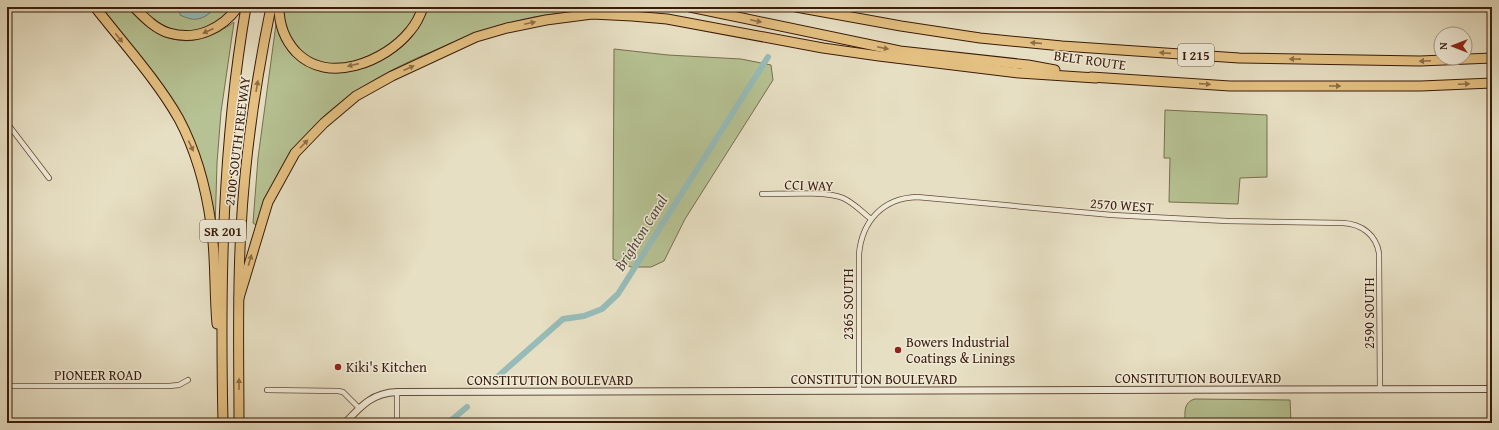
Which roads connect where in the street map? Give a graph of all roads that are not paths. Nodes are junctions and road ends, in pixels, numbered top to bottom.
1 (95, 7) edge
2 (134, 7) edge
3 (238, 7) edge
4 (246, 7) edge
5 (271, 7) edge
6 (279, 7) edge
7 (423, 7) edge
8 (690, 7) edge
9 (796, 7) edge
10 (829, 7) edge
11 (901, 26) junction
12 (1492, 58) edge
13 (1096, 78) junction
14 (1492, 83) edge
15 (7, 124) edge
16 (49, 178) dead end
17 (762, 194) dead end
18 (871, 219) junction
19 (1374, 238) joint
20 (239, 298) junction
21 (222, 374) junction
22 (188, 380) dead end
23 (7, 386) edge
24 (1492, 389) edge
25 (267, 390) dead end
26 (1380, 390) junction
27 (859, 391) junction
28 (397, 392) junction
29 (359, 408) junction
30 (223, 423) edge
31 (239, 423) edge
32 (345, 423) edge
33 (397, 423) edge

1 -> 21 highway
3 -> 2 highway
4 - 21 highway, 2100 SOUTH FREEWAY / SR 201
20 -> 5 highway, 2100 SOUTH FREEWAY / SR 201
7 -> 6 highway
8 -> 13 highway, BELT ROUTE / I 215
9 - 11 highway, BELT ROUTE / I 215
10 - 11 highway
12 -> 11 highway, BELT ROUTE / I 215
13 -> 14 highway, BELT ROUTE / I 215
20 -> 13 highway
15 - 16 street
17 - 18 street, CCI WAY
18 - 19 street, 2570 WEST
18 - 27 street, 2365 SOUTH
19 - 26 street, 2590 SOUTH
31 -> 20 highway, 2100 SOUTH FREEWAY / SR 201
21 - 30 highway, 2100 SOUTH FREEWAY / SR 201
22 - 23 street, PIONEER ROAD
24 - 26 street, CONSTITUTION BOULEVARD
25 - 29 street
26 - 27 street, CONSTITUTION BOULEVARD
27 - 28 street, CONSTITUTION BOULEVARD
28 - 29 street, CONSTITUTION BOULEVARD
28 - 33 street
29 - 32 street, CONSTITUTION BOULEVARD

